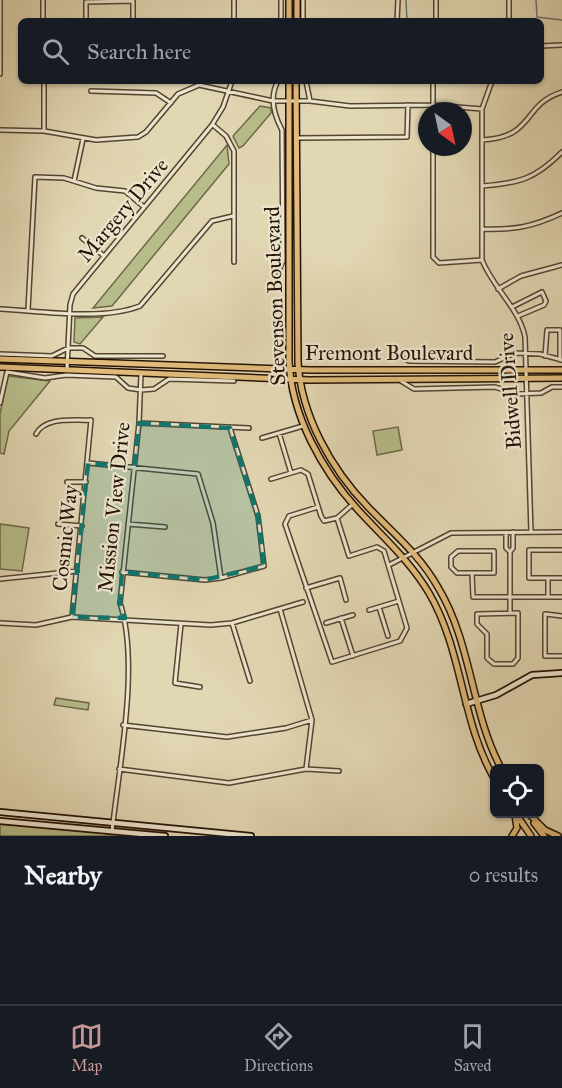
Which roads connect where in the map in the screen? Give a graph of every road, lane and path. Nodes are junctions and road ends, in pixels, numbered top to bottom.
1 (0, 0) edge
2 (43, 0) edge
3 (234, 0) edge
4 (281, 0) edge
5 (289, 0) edge
6 (297, 0) edge
7 (303, 0) edge
8 (398, 0) edge
9 (436, 0) edge
10 (509, 0) edge
11 (86, 1) edge
12 (133, 1) edge
13 (43, 18) edge
14 (86, 18) edge
15 (133, 18) edge
16 (234, 18) edge
17 (281, 18) edge
18 (289, 18) edge
19 (297, 18) edge
20 (303, 18) edge
21 (397, 18) edge
22 (436, 18) edge
23 (509, 18) edge
24 (562, 45) edge
25 (544, 46) edge
26 (0, 74) edge
27 (44, 84) edge
28 (231, 84) edge
29 (277, 84) edge
30 (289, 84) edge
31 (296, 84) edge
32 (307, 84) edge
33 (433, 84) edge
34 (491, 84) edge
35 (91, 91) dead end
36 (229, 91) junction
37 (562, 92) edge
38 (273, 101) junction
39 (289, 101) junction
40 (310, 101) junction
41 (296, 102) junction
42 (433, 102) edge
43 (171, 103) junction
44 (408, 105) junction
45 (418, 105) edge
46 (472, 109) edge
47 (482, 110) junction
48 (212, 125) junction
49 (0, 130) edge
50 (44, 131) junction
51 (296, 138) junction
52 (83, 139) junction
53 (482, 140) junction
54 (562, 152) edge
55 (433, 156) edge
56 (74, 181) junction
57 (482, 186) junction
58 (145, 207) junction
59 (562, 213) edge
60 (233, 216) junction
61 (482, 229) junction
62 (82, 238) dead end
63 (104, 256) junction
64 (482, 260) junction
65 (234, 262) dead end
66 (562, 265) edge
67 (278, 272) dead end
68 (498, 289) junction
69 (512, 307) junction
70 (0, 309) edge
71 (28, 310) junction
72 (70, 312) junction
73 (518, 316) junction
74 (68, 348) junction
75 (526, 353) junction
76 (0, 354) edge
77 (164, 356) dead end
78 (545, 356) junction
79 (400, 357) dead end
80 (0, 359) edge
81 (561, 360) edge
82 (67, 361) junction
83 (0, 367) edge
84 (67, 369) junction
85 (141, 369) junction
86 (289, 369) junction
87 (299, 370) junction
88 (527, 370) junction
89 (562, 370) edge
90 (527, 378) junction
91 (562, 378) edge
92 (290, 379) junction
93 (399, 379) junction
94 (300, 380) junction
95 (234, 381) dead end
96 (562, 387) edge
97 (141, 390) junction
98 (527, 394) junction
99 (0, 403) edge
100 (139, 423) junction
101 (304, 426) junction
102 (230, 428) junction
103 (249, 428) dead end
104 (279, 433) junction
105 (36, 434) dead end
106 (262, 438) dead end
107 (88, 463) junction
108 (134, 467) junction
109 (291, 473) junction
110 (271, 479) dead end
111 (67, 482) dead end
112 (86, 482) junction
113 (353, 504) junction
114 (318, 507) junction
115 (337, 518) junction
116 (58, 524) dead end
117 (128, 524) junction
118 (82, 526) junction
119 (165, 527) dead end
120 (507, 532) junction
121 (513, 532) junction
122 (531, 532) junction
123 (562, 532) edge
124 (562, 550) edge
125 (415, 552) junction
126 (510, 552) junction
127 (405, 558) junction
128 (388, 565) junction
129 (77, 571) junction
130 (122, 572) junction
131 (472, 573) junction
132 (221, 578) junction
133 (548, 578) junction
134 (562, 578) edge
135 (0, 579) edge
136 (306, 588) junction
137 (510, 597) junction
138 (548, 597) junction
139 (562, 597) edge
140 (346, 600) dead end
141 (399, 601) junction
142 (303, 602) dead end
143 (379, 607) junction
144 (280, 609) junction
145 (369, 610) dead end
146 (510, 613) junction
147 (353, 615) dead end
148 (562, 616) edge
149 (72, 617) junction
150 (125, 618) junction
151 (341, 618) junction
152 (0, 623) edge
153 (181, 623) junction
154 (232, 623) junction
155 (326, 623) dead end
156 (388, 636) dead end
157 (353, 656) junction
158 (562, 656) edge
159 (562, 674) edge
160 (250, 681) dead end
161 (200, 687) dead end
162 (477, 700) junction
163 (466, 704) junction
164 (312, 720) junction
165 (123, 725) junction
166 (499, 764) edge
167 (490, 767) edge
168 (119, 769) junction
169 (306, 769) junction
170 (339, 771) dead end
171 (0, 812) edge
172 (516, 818) edge
173 (518, 818) edge
174 (531, 818) edge
175 (533, 818) edge
176 (0, 821) edge
177 (113, 822) junction
178 (112, 831) junction
179 (165, 836) edge
180 (252, 836) edge
181 (512, 836) edge
182 (531, 836) edge
183 (544, 836) edge
184 (558, 836) edge

1 - 26 street
2 - 13 street
3 - 16 street
4 - 17 street
5 - 18 main road
6 - 19 main road
7 - 20 street
8 - 21 street
9 - 22 street
10 - 23 street
11 - 12 street
11 - 14 street
12 - 15 street
24 - 25 street
27 - 50 street
28 - 36 street, Margery Drive
29 - 38 street
30 - 39 main road, Stevenson Boulevard
31 - 41 main road, Stevenson Boulevard
32 - 40 street
33 - 42 street
34 - 47 street, Bidwell Drive
35 - 43 street
36 - 38 street
36 - 43 street
36 - 48 street, Margery Drive
37 - 53 street
38 - 39 street
38 - 67 street, Stevenson Boulevard
39 - 41 street
39 - 86 main road, Stevenson Boulevard
40 - 41 street
40 - 44 street
41 - 51 main road, Stevenson Boulevard
43 - 52 street
44 - 45 street
44 - 51 street
46 - 47 street
47 - 53 street, Bidwell Drive
48 - 58 street, Margery Drive
48 - 60 street
49 - 50 street
50 - 52 street
51 - 87 main road, Stevenson Boulevard
52 - 56 street
53 - 57 street, Bidwell Drive
54 - 57 street
55 - 64 street
56 - 58 street
56 - 71 street
57 - 61 street, Bidwell Drive
58 - 63 street, Margery Drive
59 - 61 street
60 - 65 street
60 - 72 street
61 - 64 street, Bidwell Drive
62 - 63 street
63 - 72 street, Margery Drive
64 - 68 street, Bidwell Drive
66 - 68 street
68 - 69 street, Bidwell Drive
69 - 73 street, Bidwell Drive
69 - 73 street
70 - 71 street
71 - 72 street
72 - 74 street, Margery Drive
73 - 75 street, Bidwell Drive
74 - 76 street
74 - 77 street
74 - 82 street, Margery Drive
75 - 78 street, Fremont Boulevard
75 - 79 street, Fremont Boulevard
75 - 88 street, Bidwell Drive
78 - 81 street, Fremont Boulevard
78 - 81 street
80 - 82 main road, Fremont Boulevard
82 - 84 street, Margery Drive
82 - 85 main road, Fremont Boulevard
83 - 84 main road, Fremont Boulevard
84 - 85 main road, Fremont Boulevard
85 - 86 main road, Fremont Boulevard
85 - 92 main road, Fremont Boulevard
85 - 97 street, Mission View Drive
86 - 87 main road, Fremont Boulevard
86 - 92 main road, Stevenson Boulevard
87 - 88 main road, Fremont Boulevard
87 - 94 main road, Stevenson Boulevard
88 - 89 main road, Fremont Boulevard
88 - 90 street, Bidwell Drive
90 - 91 main road, Fremont Boulevard
90 - 93 main road, Fremont Boulevard
90 - 98 street, Bidwell Drive
92 - 94 main road, Fremont Boulevard
92 - 101 main road, Stevenson Boulevard
93 - 94 main road, Fremont Boulevard
93 - 98 street, Fremont Boulevard
94 - 125 main road, Stevenson Boulevard
95 - 97 street
96 - 98 street, Fremont Boulevard
97 - 99 street
97 - 100 street, Mission View Drive
98 - 122 street, Bidwell Drive
100 - 102 street
100 - 108 street, Mission View Drive
101 - 104 street
101 - 113 main road, Stevenson Boulevard
102 - 103 street
102 - 132 street
104 - 106 street
104 - 109 street
105 - 107 street, Cosmic Way
107 - 108 street
107 - 112 street, Cosmic Way
108 - 117 street, Mission View Drive
108 - 132 street
109 - 110 street
109 - 114 street
111 - 112 street
112 - 118 street, Cosmic Way
113 - 115 street
113 - 127 main road, Stevenson Boulevard
114 - 115 street
114 - 136 street
115 - 128 street
116 - 118 street
117 - 119 street
117 - 130 street, Mission View Drive
118 - 129 street, Cosmic Way
120 - 121 street
120 - 125 street
120 - 126 street
121 - 122 street
121 - 126 street
122 - 123 street
124 - 133 street
125 - 127 street
125 - 162 main road, Stevenson Boulevard
126 - 137 street
127 - 128 street
127 - 163 main road, Stevenson Boulevard
128 - 141 street
129 - 135 street
129 - 149 street, Cosmic Way
130 - 132 street
130 - 150 street, Mission View Drive
131 - 131 street
131 - 137 street
133 - 134 street
133 - 138 street
136 - 140 street
136 - 157 street
137 - 138 street
137 - 146 street
138 - 139 street
141 - 143 street
141 - 157 street
142 - 144 street
143 - 145 street
143 - 156 street
144 - 154 street
144 - 164 street
146 - 146 street
147 - 151 street
148 - 158 street
149 - 150 street
149 - 152 street
150 - 153 street
150 - 165 street, Mission View Drive
151 - 155 street
151 - 157 street
153 - 154 street
153 - 161 street
154 - 160 street
159 - 162 main road
162 - 163 main road
162 - 166 main road, Stevenson Boulevard
163 - 167 main road, Stevenson Boulevard
164 - 165 street
164 - 169 street
165 - 168 street, Mission View Drive
168 - 169 street
168 - 177 street, Mission View Drive
169 - 170 street
171 - 177 main road
172 - 181 main road
173 - 182 main road
174 - 183 main road
175 - 184 main road
176 - 178 main road
177 - 178 street, Mission View Drive
177 - 180 main road
178 - 179 main road

